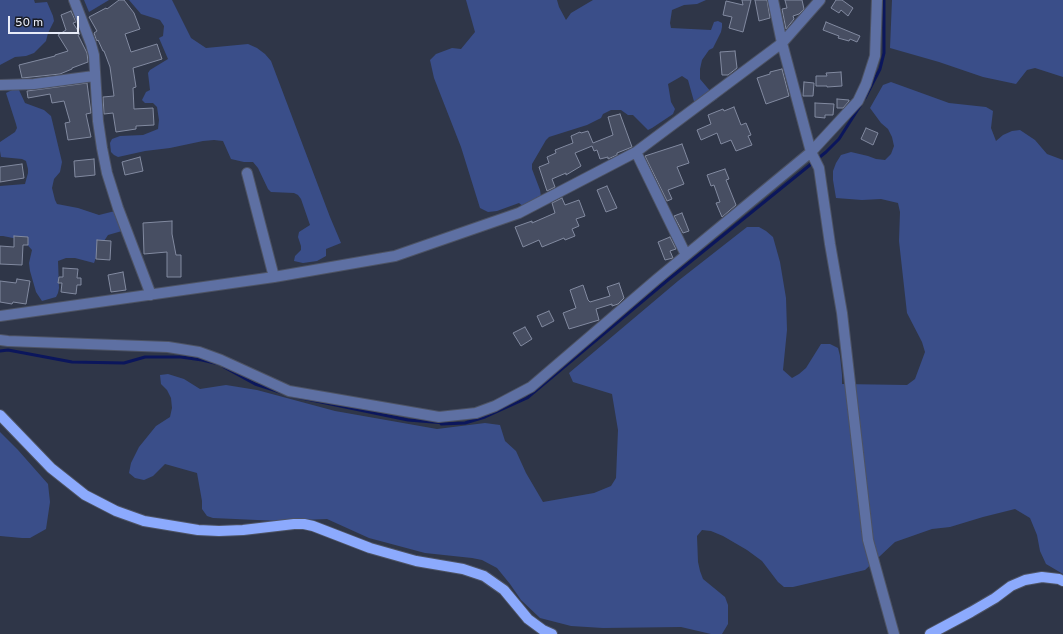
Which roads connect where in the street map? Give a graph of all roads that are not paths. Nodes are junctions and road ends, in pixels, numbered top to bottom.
1 (74, 0) edge
2 (773, 0) edge
3 (820, 0) edge
4 (877, 0) edge
5 (782, 42) junction
6 (94, 76) junction
7 (0, 85) edge
8 (636, 152) junction
9 (813, 154) junction
10 (248, 173) dead end
11 (686, 255) junction
12 (274, 277) junction
13 (151, 295) junction
14 (0, 316) edge
15 (0, 340) edge
16 (0, 415) edge
17 (1063, 581) edge
18 (552, 634) edge
19 (894, 634) edge
20 (930, 634) edge

1 - 6 street
2 - 5 street
3 - 5 street
4 - 9 street
5 - 8 street
5 - 9 street
6 - 7 street
6 - 13 street
8 - 11 street
8 - 12 street
9 - 11 street
9 - 19 street
10 - 12 street
11 - 15 street
12 - 13 street
13 - 14 street
16 - 18 main road
17 - 20 main road

